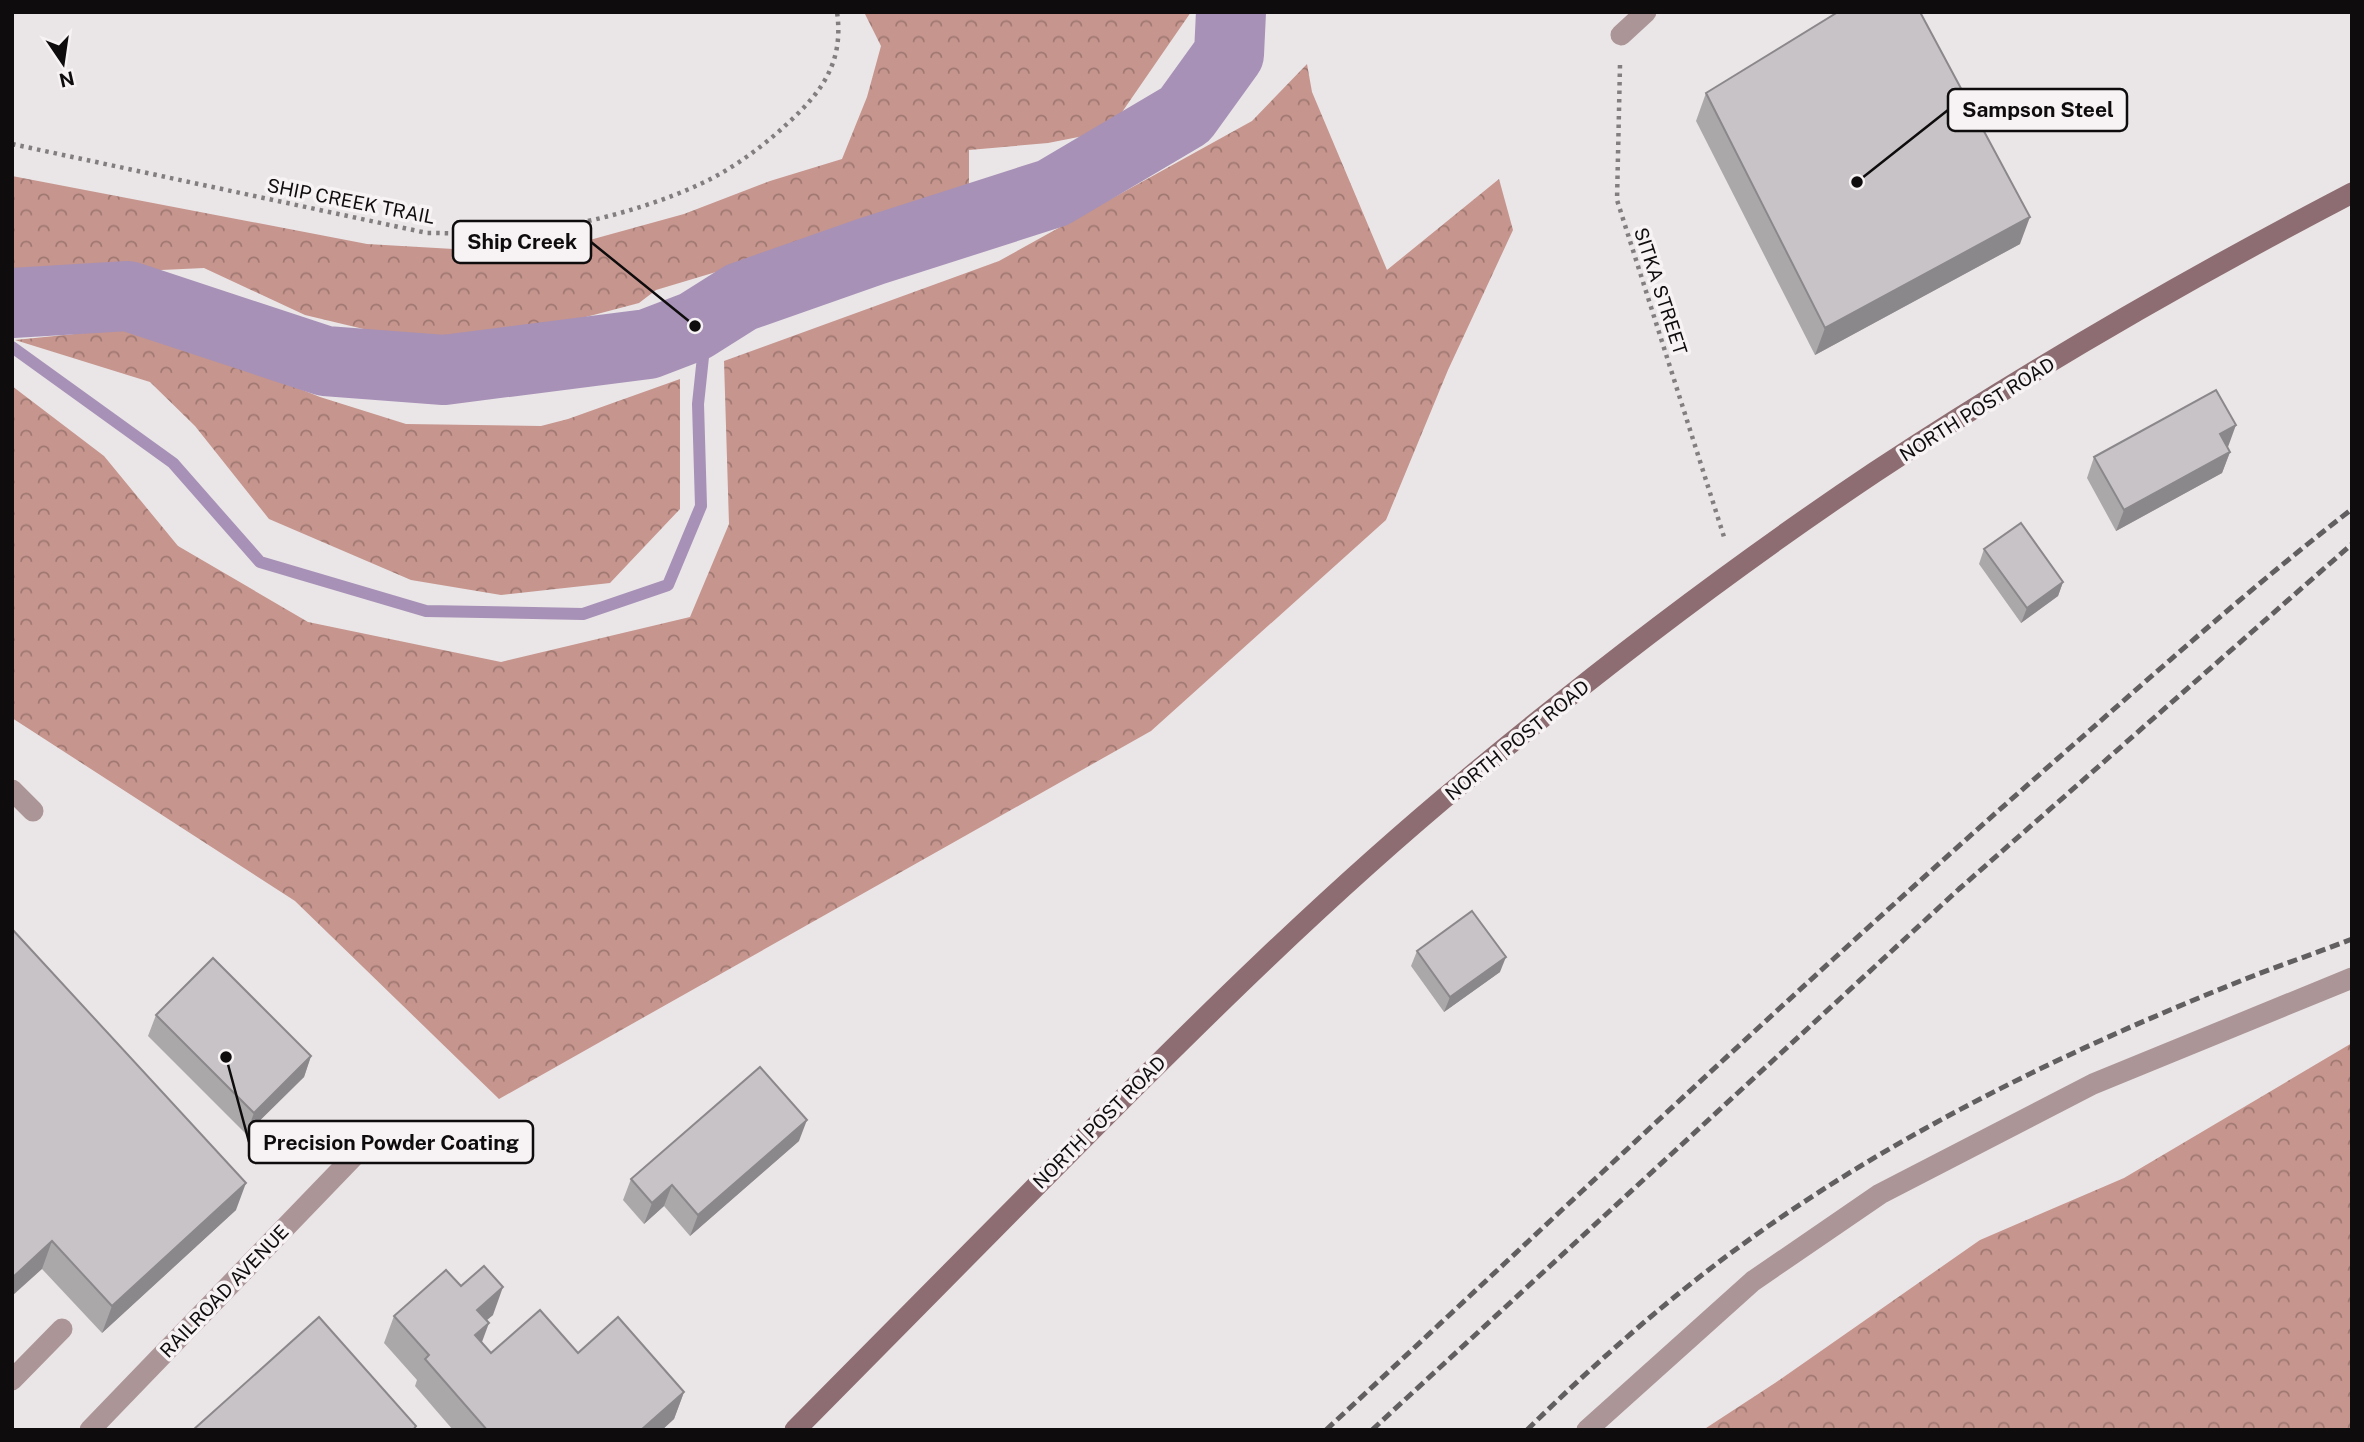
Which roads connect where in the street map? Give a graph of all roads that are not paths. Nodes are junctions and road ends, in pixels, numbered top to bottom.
1 (1646, 12) edge
2 (1621, 35) road end
3 (2352, 192) edge
4 (12, 790) edge
5 (33, 811) dead end
6 (2352, 978) edge
7 (358, 1152) dead end
8 (62, 1329) dead end
9 (12, 1380) edge
10 (90, 1430) edge
11 (795, 1430) edge
12 (1587, 1430) edge

1 - 2 street
3 - 11 street, NORTH POST ROAD
4 - 5 street
6 - 12 street
7 - 10 street, RAILROAD AVENUE
8 - 9 street

